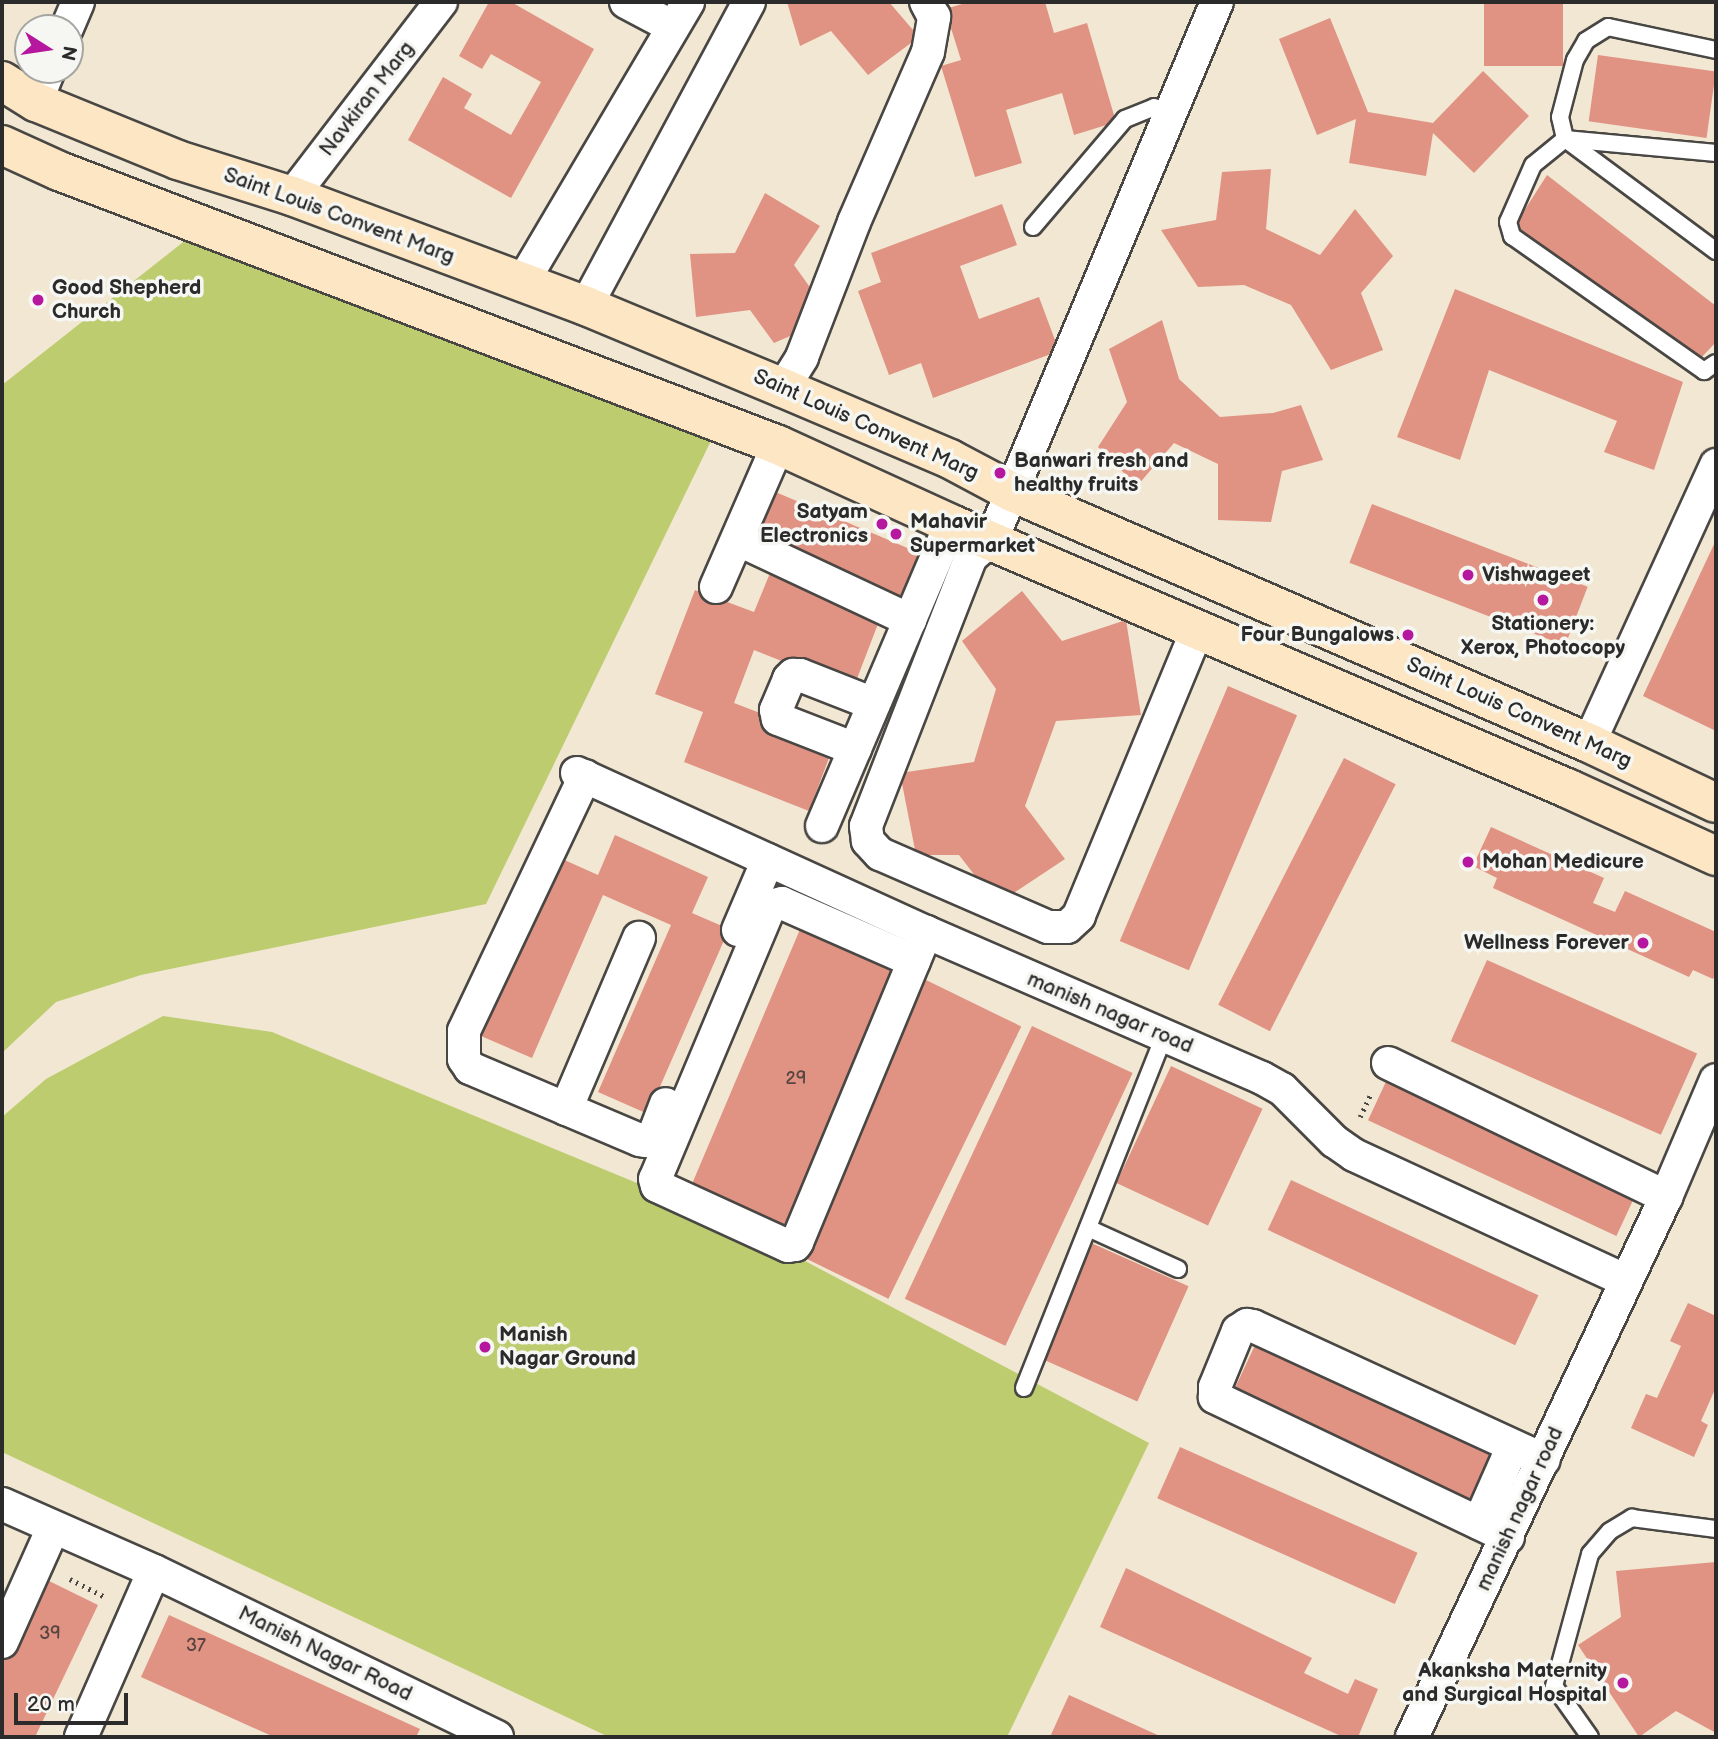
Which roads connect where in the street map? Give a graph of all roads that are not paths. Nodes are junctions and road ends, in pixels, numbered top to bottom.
1 (441, 2) edge
2 (626, 2) edge
3 (749, 2) edge
4 (926, 2) edge
5 (1217, 2) edge
6 (681, 15) edge
7 (1716, 50) edge
8 (2, 82) edge
9 (42, 86) edge
10 (1170, 115) junction
11 (1565, 139) junction
12 (2, 145) edge
13 (1716, 153) edge
14 (292, 196) junction
15 (1033, 227) dead end
16 (1716, 251) edge
17 (522, 283) junction
18 (586, 306) junction
19 (1716, 363) edge
20 (783, 388) junction
21 (778, 445) junction
22 (1716, 465) edge
23 (1012, 492) junction
24 (951, 524) junction
25 (992, 539) junction
26 (739, 540) junction
27 (716, 587) dead end
28 (910, 620) junction
29 (1198, 628) junction
30 (874, 704) junction
31 (1589, 743) junction
32 (855, 749) junction
33 (1716, 803) edge
34 (822, 826) dead end
35 (1716, 856) edge
36 (768, 860) junction
37 (639, 938) dead end
38 (920, 946) junction
39 (1164, 1036) junction
40 (1388, 1063) road end
41 (1716, 1080) edge
42 (566, 1109) junction
43 (1666, 1197) junction
44 (1088, 1228) junction
45 (1178, 1269) dead end
46 (1625, 1280) junction
47 (1024, 1388) dead end
48 (1513, 1446) junction
49 (1544, 1460) junction
50 (2, 1504) edge
51 (1479, 1523) junction
52 (53, 1528) junction
53 (1716, 1529) edge
54 (1508, 1536) junction
55 (154, 1571) junction
56 (2, 1642) edge
57 (81, 1737) edge
58 (497, 1737) edge
59 (1412, 1737) edge
60 (1590, 1737) edge

1 - 14 street, Navkiran Marg
2 - 6 street
3 - 18 street
4 - 20 street
5 - 10 street
6 - 17 street
7 - 11 lane
8 - 9 main road, Saint Louis Convent Marg
9 - 14 main road, Saint Louis Convent Marg
10 - 15 lane
10 - 23 street
11 - 13 lane
11 - 16 lane
11 - 19 lane
12 - 21 main road
14 - 17 main road, Saint Louis Convent Marg
17 - 18 main road, Saint Louis Convent Marg
18 - 20 main road, Saint Louis Convent Marg
20 - 23 main road, Saint Louis Convent Marg
21 - 24 main road
21 - 26 street
22 - 31 street
23 - 25 street
23 - 31 main road, Saint Louis Convent Marg
24 - 25 main road
24 - 28 street
25 - 29 main road
25 - 29 street
26 - 27 street
26 - 28 street
28 - 30 street
29 - 35 main road
30 - 32 street
30 - 32 street
31 - 33 main road, Saint Louis Convent Marg
32 - 34 street
36 - 38 street, manish nagar road
36 - 42 street
36 - 42 street, manish nagar road
37 - 42 street
38 - 38 street
38 - 39 street, manish nagar road
39 - 44 lane
39 - 46 street, manish nagar road
40 - 43 street
41 - 43 street, manish nagar road
43 - 46 street, manish nagar road
44 - 45 lane
44 - 47 lane
46 - 49 street, manish nagar road
48 - 49 street
48 - 51 street
48 - 51 street
49 - 54 street, manish nagar road
50 - 52 street, Manish Nagar Road
51 - 54 street
52 - 55 street, Manish Nagar Road
52 - 56 street
53 - 60 lane
54 - 59 street, manish nagar road
55 - 57 street
55 - 58 street, Manish Nagar Road

